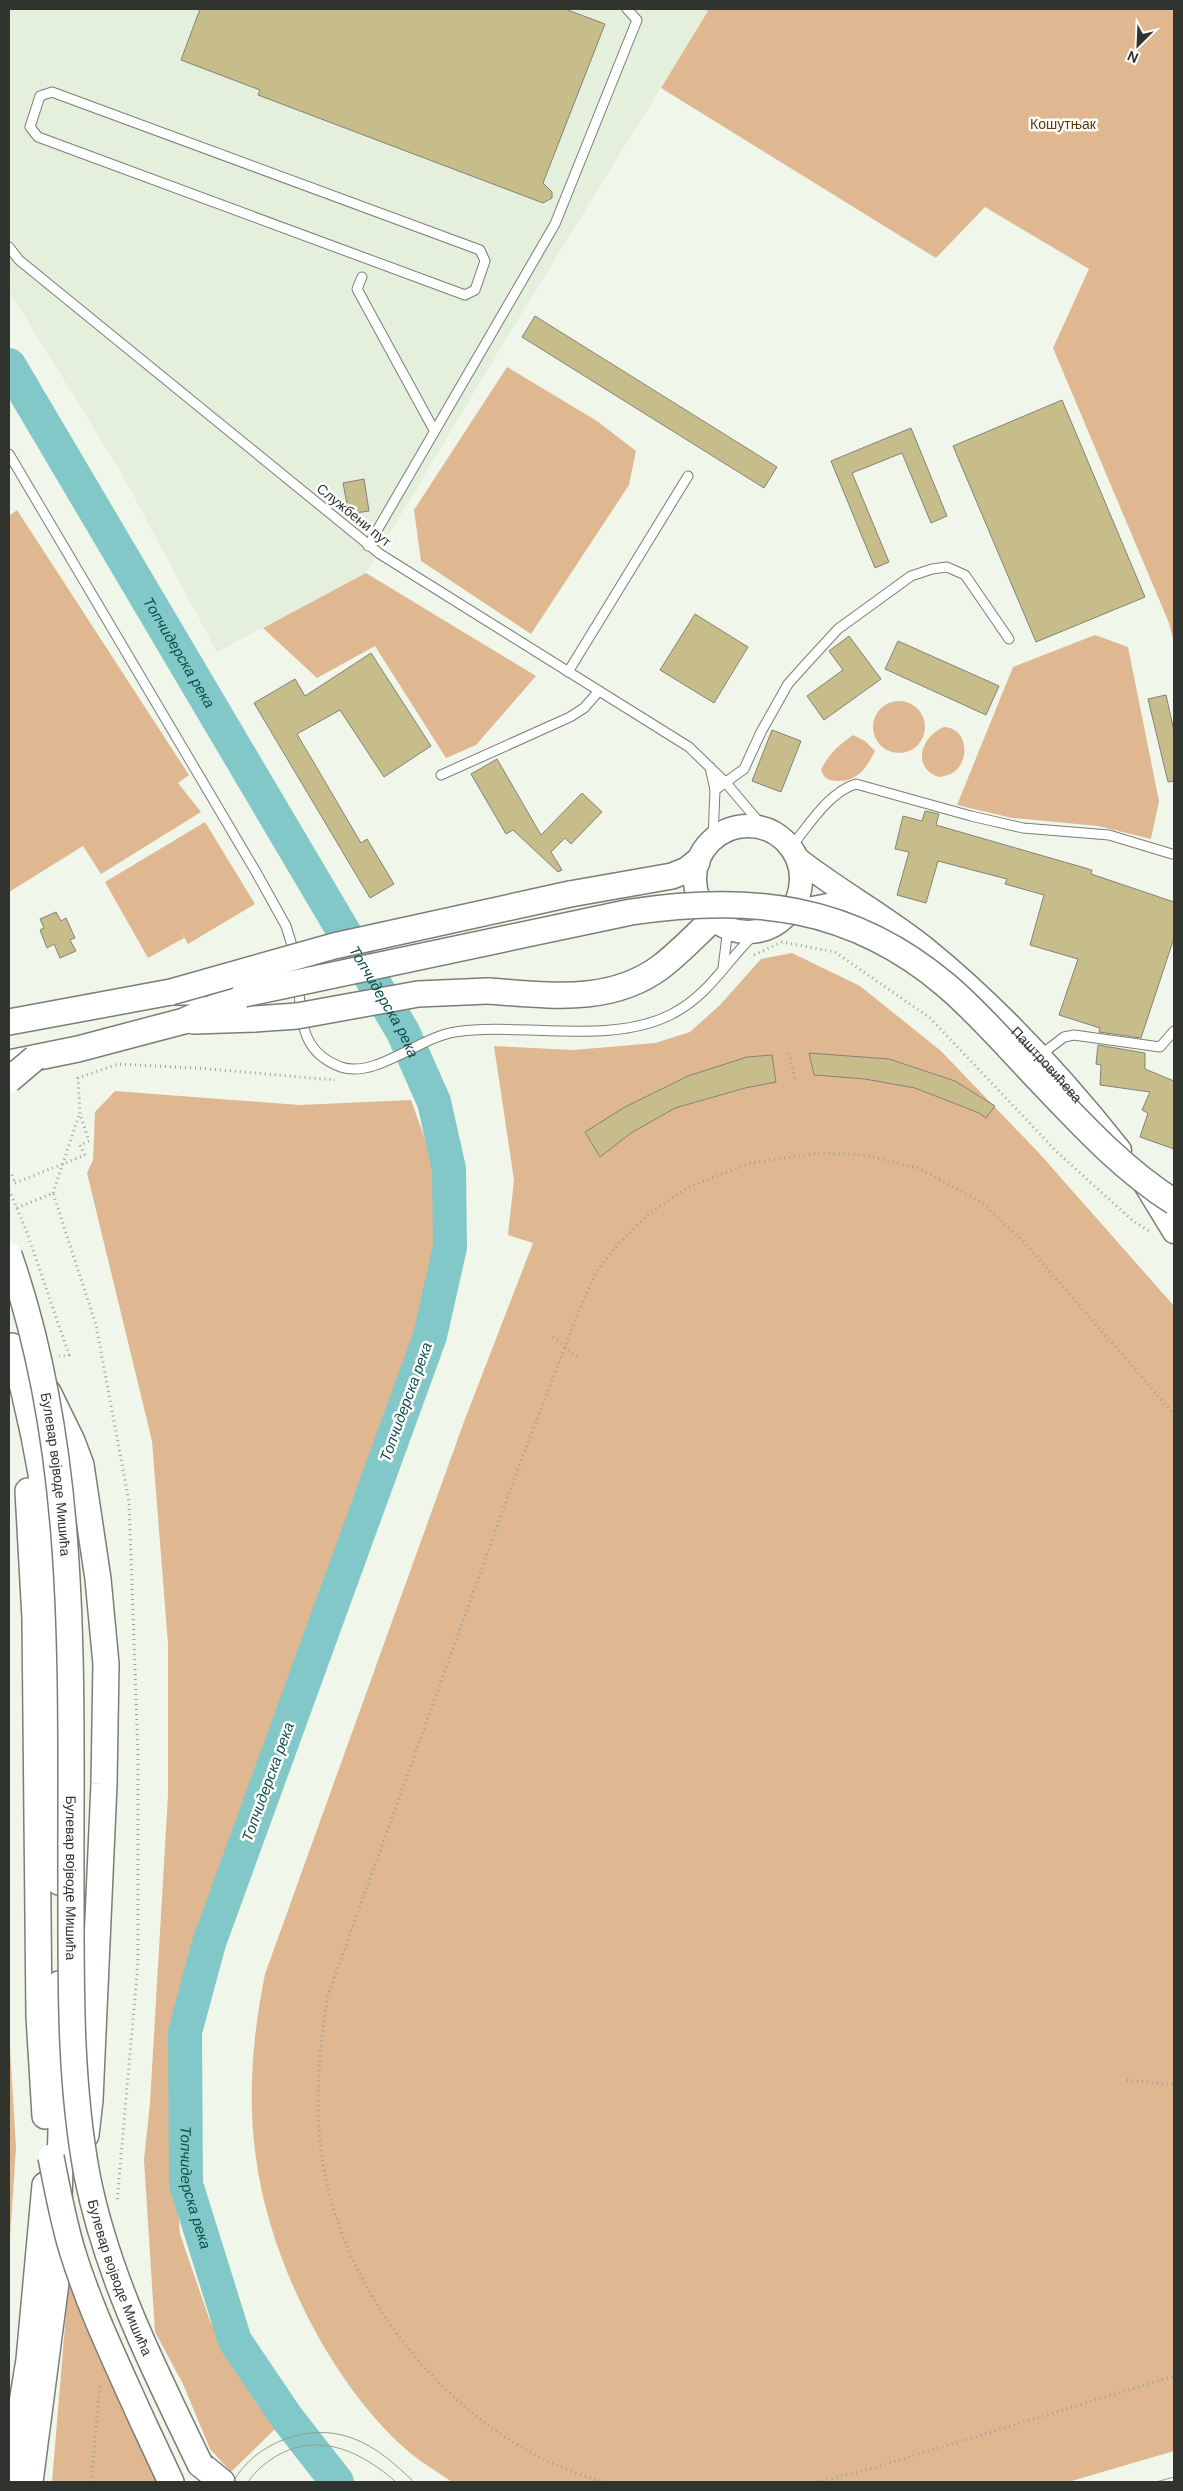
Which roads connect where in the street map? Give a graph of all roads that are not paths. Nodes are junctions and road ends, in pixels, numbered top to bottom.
1 (627, 9) edge
2 (384, 216) joint
3 (9, 247) edge
4 (362, 277) dead end
5 (434, 430) junction
6 (9, 454) edge
7 (688, 476) dead end
8 (368, 546) junction
9 (1010, 639) dead end
10 (568, 672) junction
11 (599, 691) junction
12 (710, 767) junction
13 (441, 775) dead end
14 (726, 783) junction
15 (715, 790) junction
16 (764, 828) junction
17 (713, 838) junction
18 (795, 853) junction
19 (1172, 854) dead end
20 (697, 862) junction
21 (789, 913) junction
22 (720, 924) junction
23 (892, 924) junction
24 (758, 931) junction
25 (722, 970) junction
26 (171, 992) junction
27 (244, 994) junction
28 (184, 1021) junction
29 (9, 1022) edge
30 (1174, 1031) edge
31 (1039, 1056) junction
32 (35, 1058) junction
33 (9, 1063) edge
34 (9, 1080) edge
35 (1174, 1202) edge
36 (1164, 1233) edge
37 (9, 1255) edge
38 (12, 1346) dead end
39 (9, 1378) edge
40 (44, 1384) junction
41 (51, 2157) junction
42 (57, 2267) junction
43 (205, 2473) edge
44 (170, 2481) edge
45 (9, 2482) edge
46 (30, 2482) edge
47 (222, 2482) edge

1 - 5 lane
2 - 2 lane
3 - 8 lane, Службени пут
4 - 5 lane
5 - 8 lane
6 - 25 lane
7 - 10 lane
8 - 10 lane, Службени пут
9 - 14 lane
10 - 11 lane, Службени пут
11 - 12 lane, Службени пут
11 - 13 lane
12 - 14 lane, Службени пут
12 - 15 lane
14 - 15 lane
14 - 16 lane, Службени пут
15 - 17 lane
16 - 17 street
16 - 18 street
17 - 20 street
18 - 19 lane
18 - 21 street
18 - 23 street, Паштровићева
20 - 22 street
20 - 26 main road, bridge
21 - 23 street, Паштровићева
21 - 24 street
22 - 24 street
22 - 25 lane
22 - 28 main road, bridge
23 - 31 street, Паштровићева
24 - 25 lane
26 - 27 main road, bridge
26 - 29 main road
27 - 28 main road
27 - 35 main road, bridge
28 - 32 main road
30 - 31 lane
31 - 36 street, Паштровићева
32 - 33 main road
32 - 34 main road, bridge
37 - 40 main road, Булевар војводе Мишића, bridge
38 - 42 main road
39 - 41 main road, Булевар војводе Мишића
40 - 42 main road
40 - 43 main road, Булевар војводе Мишића, bridge
41 - 44 main road, Булевар војводе Мишића, bridge
41 - 45 main road
42 - 46 main road
43 - 47 main road

